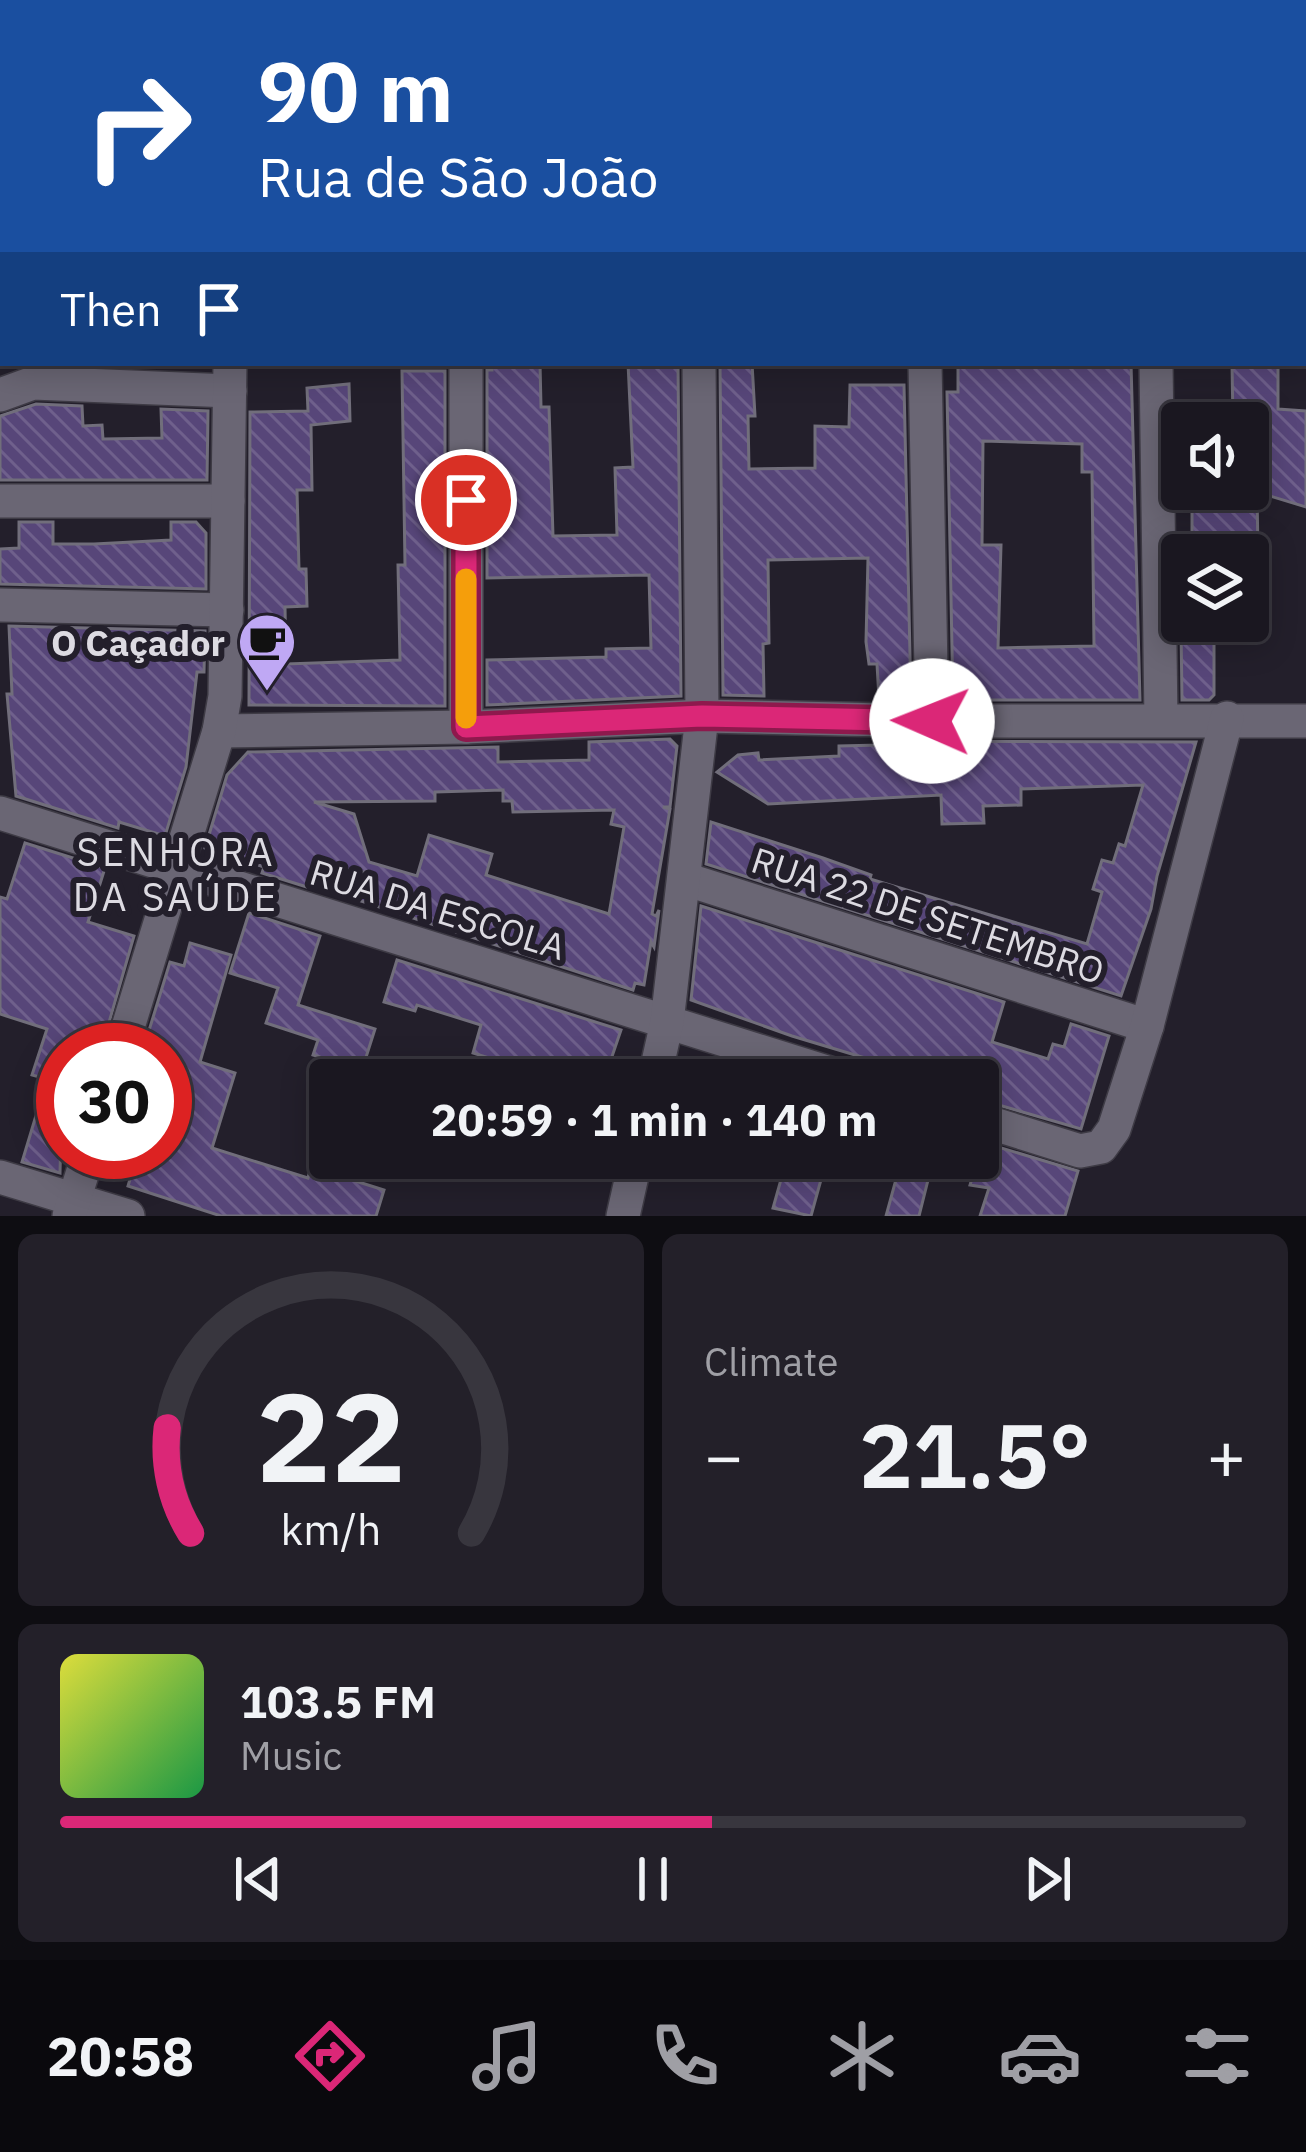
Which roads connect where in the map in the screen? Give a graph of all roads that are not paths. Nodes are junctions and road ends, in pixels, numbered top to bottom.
1 (466, 366) edge
2 (699, 366) edge
3 (925, 366) edge
4 (1156, 366) edge
5 (230, 377) edge
6 (0, 395) edge
7 (0, 501) edge
8 (228, 501) junction
9 (0, 605) edge
10 (227, 610) junction
11 (702, 716) junction
12 (1227, 718) junction
13 (1161, 720) junction
14 (932, 721) junction
15 (1306, 722) edge
16 (466, 727) junction
17 (219, 731) junction
18 (0, 813) edge
19 (177, 868) junction
20 (685, 879) junction
21 (667, 1022) junction
22 (129, 1023) edge
23 (1148, 1025) junction
24 (659, 1059) edge
25 (785, 1059) edge
26 (999, 1126) edge
27 (0, 1177) edge
28 (81, 1179) edge
29 (631, 1179) edge
30 (72, 1208) edge
31 (128, 1216) edge
32 (623, 1216) edge

1 - 16 street
2 - 11 street
3 - 14 street
4 - 13 street
5 - 6 street
5 - 8 street
7 - 8 street
8 - 10 street
9 - 10 street
10 - 17 street
11 - 14 street
11 - 16 street
11 - 20 street
12 - 13 street
12 - 15 street
12 - 23 street
13 - 14 street
16 - 17 street
17 - 19 street
18 - 19 street, RUA DA ESCOLA
19 - 21 street, RUA DA ESCOLA
19 - 22 street
20 - 21 street
20 - 23 street, RUA 22 DE SETEMBRO
21 - 24 street
21 - 25 street, RUA DA ESCOLA
23 - 26 street
27 - 30 street
28 - 30 street
29 - 32 street
30 - 31 street

